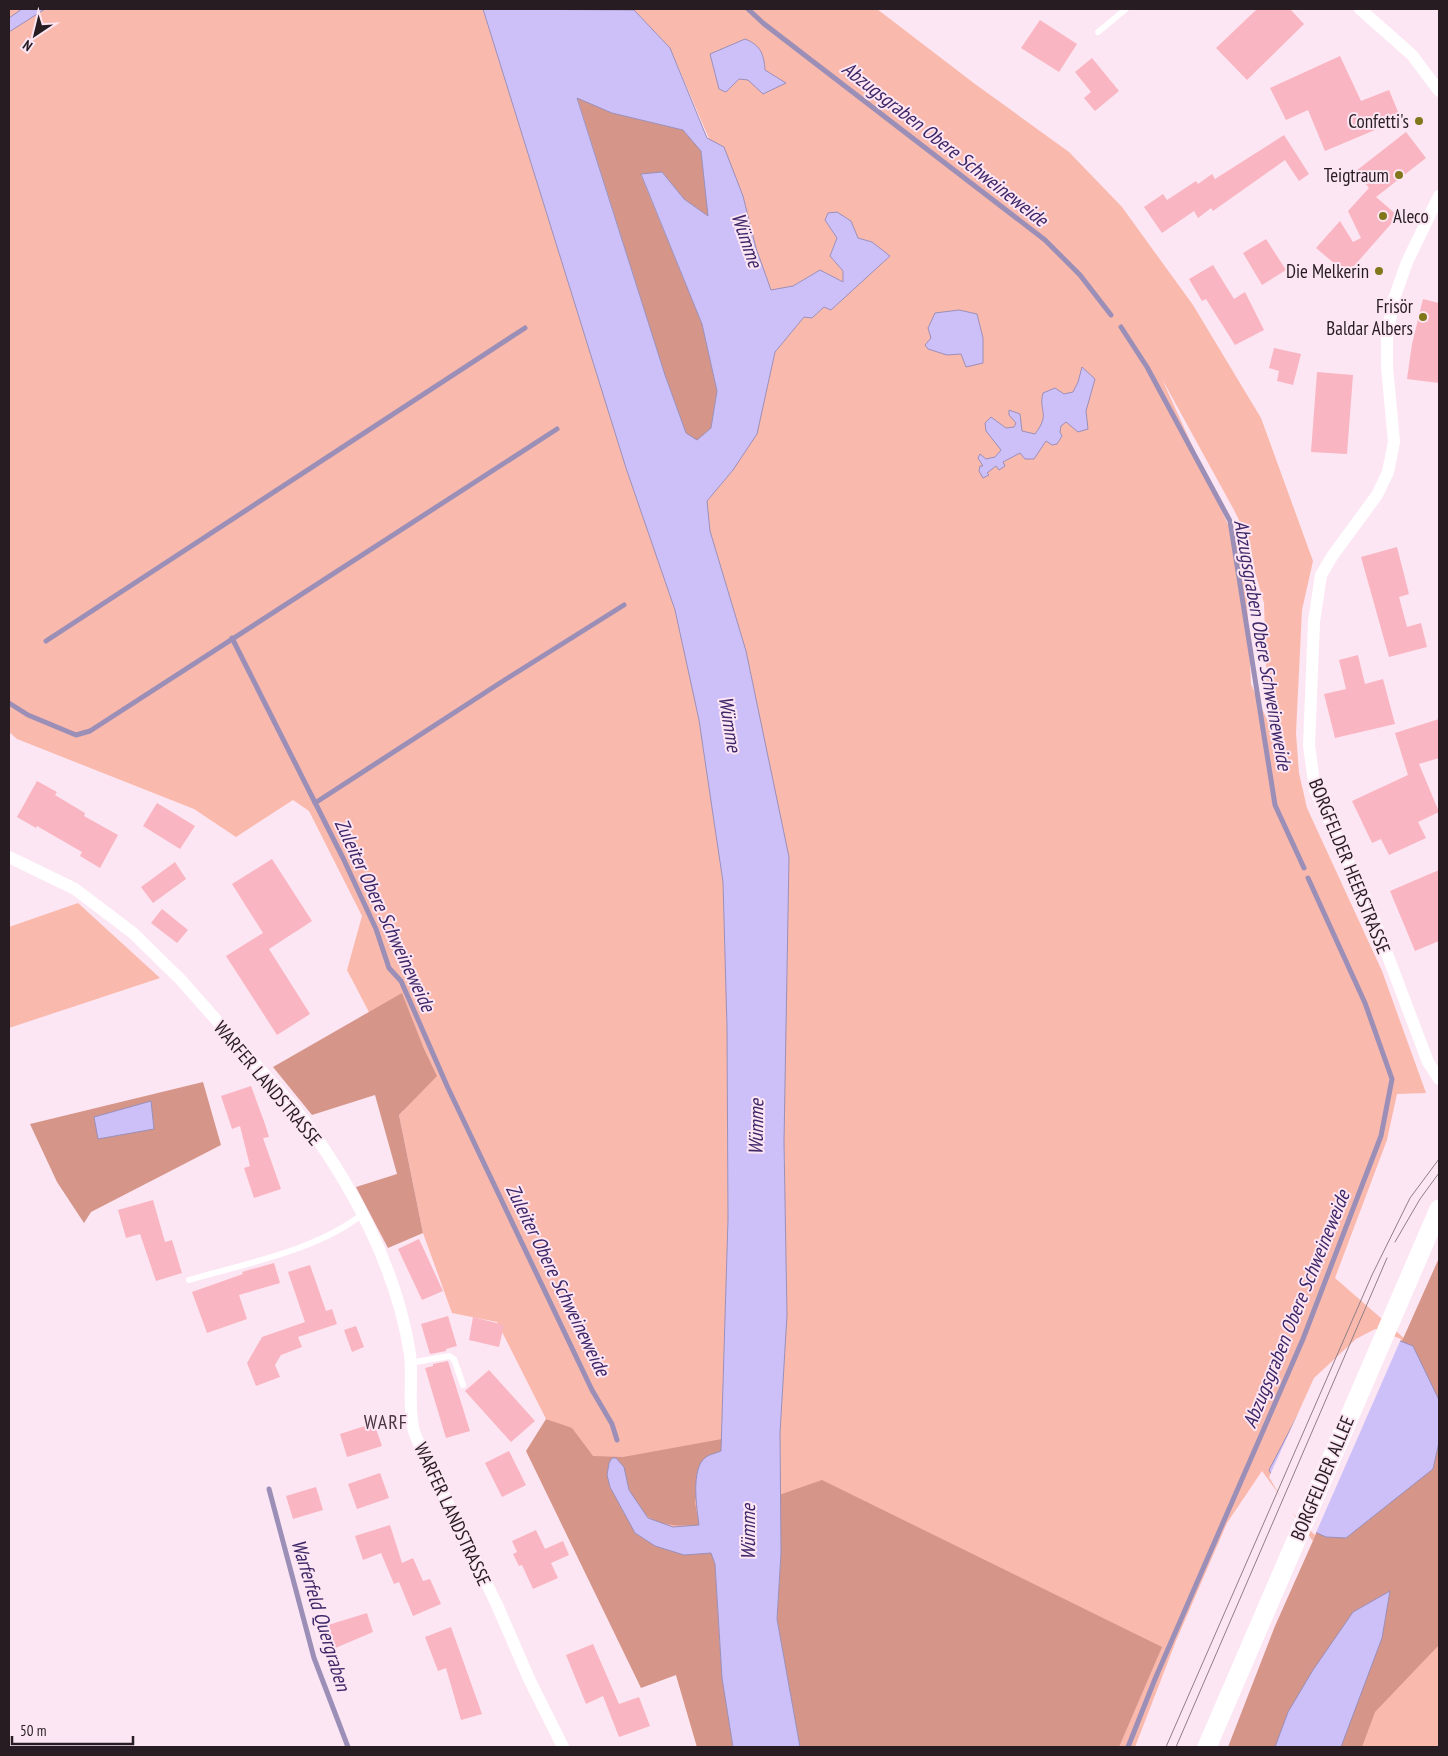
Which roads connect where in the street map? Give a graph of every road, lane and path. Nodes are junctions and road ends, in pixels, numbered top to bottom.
1 (1126, 9) edge
2 (1360, 9) edge
3 (1098, 32) dead end
4 (1439, 91) edge
5 (1439, 196) edge
6 (9, 857) edge
7 (1439, 1079) edge
8 (1439, 1209) edge
9 (364, 1214) junction
10 (1432, 1239) edge
11 (189, 1280) dead end
12 (410, 1364) junction
13 (463, 1385) dead end
14 (563, 1747) edge
15 (1207, 1747) edge

1 - 3 lane
2 - 4 street
5 - 7 street, BORGFELDER HEERSTRASSE
6 - 9 street, WARFER LANDSTRASSE
8 - 10 main road, BORGFELDER ALLEE
9 - 11 lane
9 - 12 street, WARFER LANDSTRASSE
10 - 15 main road, BORGFELDER ALLEE
12 - 13 lane
12 - 14 street, WARFER LANDSTRASSE

